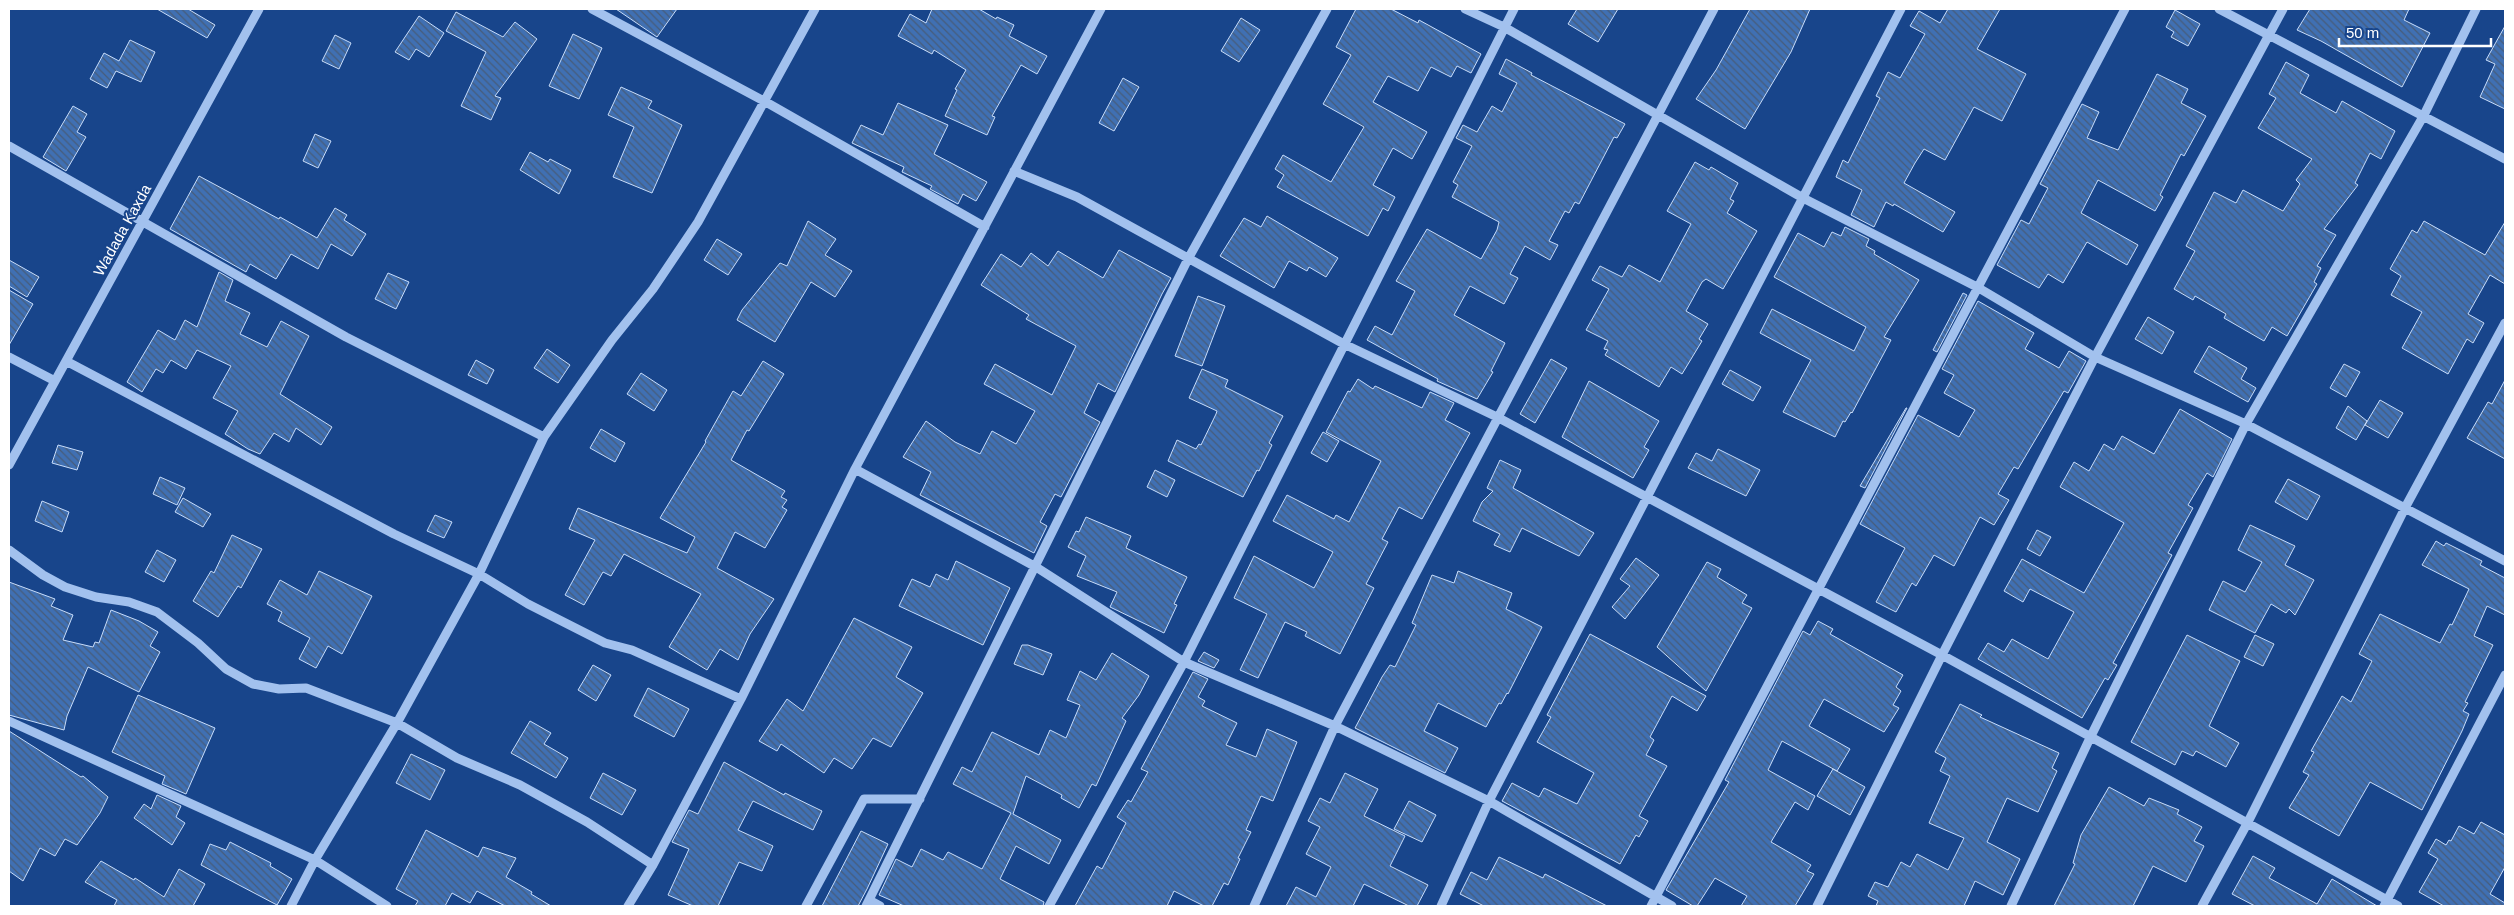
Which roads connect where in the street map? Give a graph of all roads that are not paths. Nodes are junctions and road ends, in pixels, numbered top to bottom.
1 (259, 9) edge
2 (592, 9) edge
3 (815, 9) edge
4 (1101, 9) edge
5 (1326, 9) edge
6 (1465, 9) edge
7 (1514, 9) edge
8 (1714, 9) edge
9 (1901, 9) edge
10 (2125, 9) edge
11 (2220, 9) edge
12 (2283, 9) edge
13 (2476, 9) edge
14 (1504, 27) junction
15 (2270, 35) junction
16 (764, 101) junction
17 (1657, 115) junction
18 (2424, 115) junction
19 (9, 146) edge
20 (2505, 159) edge
21 (1014, 171) junction
22 (1803, 198) junction
23 (142, 223) junction
24 (985, 227) junction
25 (1188, 259) junction
26 (1978, 288) junction
27 (2505, 323) edge
28 (1344, 344) junction
29 (9, 357) edge
30 (2095, 357) junction
31 (66, 361) junction
32 (55, 381) junction
33 (1497, 417) junction
34 (2246, 424) junction
35 (544, 438) junction
36 (9, 465) edge
37 (855, 469) junction
38 (1646, 498) junction
39 (2406, 506) junction
40 (9, 550) edge
41 (2505, 561) edge
42 (1036, 567) junction
43 (479, 574) junction
44 (1817, 590) junction
45 (1942, 655) junction
46 (1184, 662) junction
47 (2505, 674) edge
48 (741, 699) junction
49 (9, 721) edge
50 (397, 723) junction
51 (1335, 726) junction
52 (2090, 738) junction
53 (920, 799) junction
54 (1489, 801) junction
55 (2248, 822) junction
56 (315, 860) junction
57 (652, 865) junction
58 (1656, 897) junction
59 (868, 903) edge
60 (2386, 903) edge
61 (291, 906) edge
62 (387, 906) edge
63 (628, 906) edge
64 (806, 906) edge
65 (880, 906) edge
66 (1049, 906) edge
67 (1254, 906) edge
68 (1441, 906) edge
69 (1651, 906) edge
70 (1672, 906) edge
71 (1817, 906) edge
72 (2011, 906) edge
73 (2202, 906) edge
74 (2398, 906) edge

1 - 23 street, Wadada Kaxda
2 - 16 street
3 - 16 street
4 - 21 street
5 - 25 street
6 - 14 street
7 - 14 street
8 - 17 street
9 - 22 street
10 - 26 street
11 - 15 street
12 - 15 street
13 - 18 street
14 - 17 street
14 - 28 street
15 - 18 street
15 - 30 street
16 - 24 street
16 - 35 street
17 - 22 street
17 - 33 street
18 - 20 street
18 - 34 street
19 - 23 street
21 - 24 street
21 - 25 street
22 - 26 street
22 - 38 street
23 - 31 street, Wadada Kaxda
23 - 35 street
24 - 37 street
25 - 28 street
25 - 42 street
26 - 30 street
26 - 44 street
27 - 39 street
28 - 33 street
28 - 46 street
29 - 32 street
30 - 34 street
30 - 45 street
31 - 32 street, Wadada Kaxda
31 - 43 street
32 - 36 street, Wadada Kaxda
33 - 38 street
33 - 51 street
34 - 39 street
34 - 52 street
35 - 43 street
37 - 42 street
37 - 48 street
38 - 44 street
38 - 54 street
39 - 41 street
39 - 55 street
40 - 50 street
42 - 46 street
42 - 53 street
43 - 48 street
43 - 50 street
44 - 45 street
44 - 58 street
45 - 52 street
45 - 71 street
46 - 51 street
46 - 66 street
47 - 60 street
48 - 57 street
49 - 56 street
50 - 56 street
50 - 57 street
51 - 54 street
51 - 67 street
52 - 55 street
52 - 72 street
53 - 59 street
53 - 64 street
54 - 58 street
54 - 68 street
55 - 60 street
55 - 73 street
56 - 61 street
56 - 62 street
57 - 63 street
58 - 69 street
58 - 70 street
59 - 65 street
60 - 74 street

